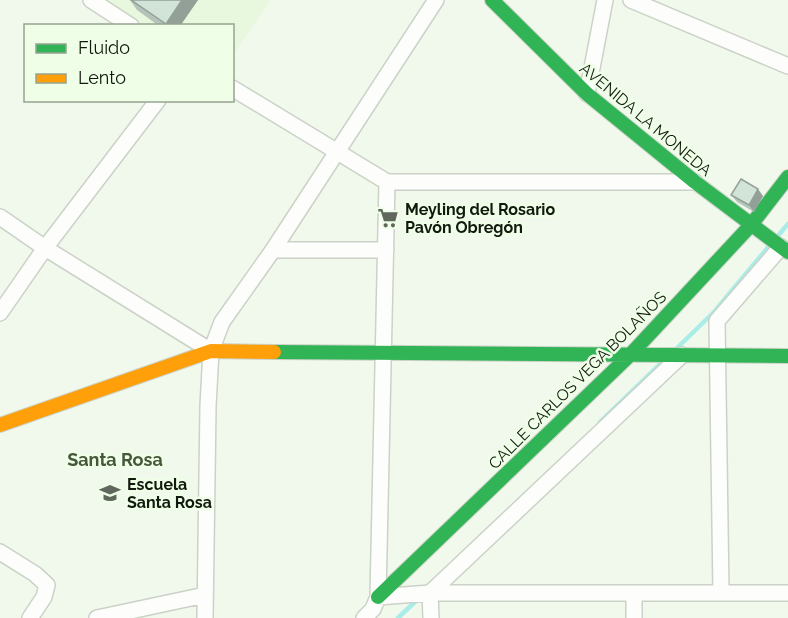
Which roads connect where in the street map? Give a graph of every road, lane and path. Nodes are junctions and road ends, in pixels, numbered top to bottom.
1 (91, 0) edge
2 (436, 0) edge
3 (492, 0) edge
4 (606, 0) edge
5 (631, 0) edge
6 (128, 24) edge
7 (788, 66) edge
8 (234, 89) edge
9 (587, 94) junction
10 (156, 102) edge
11 (338, 152) junction
12 (788, 177) edge
13 (387, 182) junction
14 (695, 182) junction
15 (0, 217) edge
16 (753, 227) junction
17 (781, 247) edge
18 (45, 248) junction
19 (273, 250) junction
20 (386, 250) junction
21 (0, 313) edge
22 (211, 351) junction
23 (383, 353) junction
24 (630, 355) junction
25 (682, 355) junction
26 (718, 356) junction
27 (788, 356) edge
28 (0, 424) edge
29 (0, 552) edge
30 (721, 592) junction
31 (428, 593) junction
32 (634, 593) junction
33 (788, 593) edge
34 (206, 595) junction
35 (378, 597) junction
36 (30, 618) edge
37 (98, 618) edge
38 (205, 618) edge
39 (363, 618) edge
40 (431, 618) edge
41 (634, 618) edge

1 - 6 street
2 - 11 street
3 - 9 street, AVENIDA LA MONEDA
4 - 9 street
5 - 7 street
8 - 11 street
9 - 14 street, AVENIDA LA MONEDA
10 - 18 street
11 - 13 street
11 - 19 street
12 - 16 street, CALLE CARLOS VEGA BOLAÑOS
13 - 14 street
13 - 20 street
14 - 16 street, AVENIDA LA MONEDA
15 - 18 street
16 - 17 street, AVENIDA LA MONEDA
16 - 24 street, CALLE CARLOS VEGA BOLAÑOS
17 - 26 street
18 - 21 street
18 - 22 street
19 - 20 street
19 - 22 street
20 - 23 street
22 - 23 street
22 - 28 street
22 - 34 street
23 - 24 street
23 - 35 street
24 - 25 street
24 - 35 street, CALLE CARLOS VEGA BOLAÑOS
25 - 26 street
25 - 31 street
26 - 27 street
26 - 30 street
29 - 36 street
30 - 32 street
30 - 33 street
31 - 32 street
31 - 35 street
31 - 40 street
32 - 41 street
34 - 37 street
34 - 38 street
35 - 39 street

